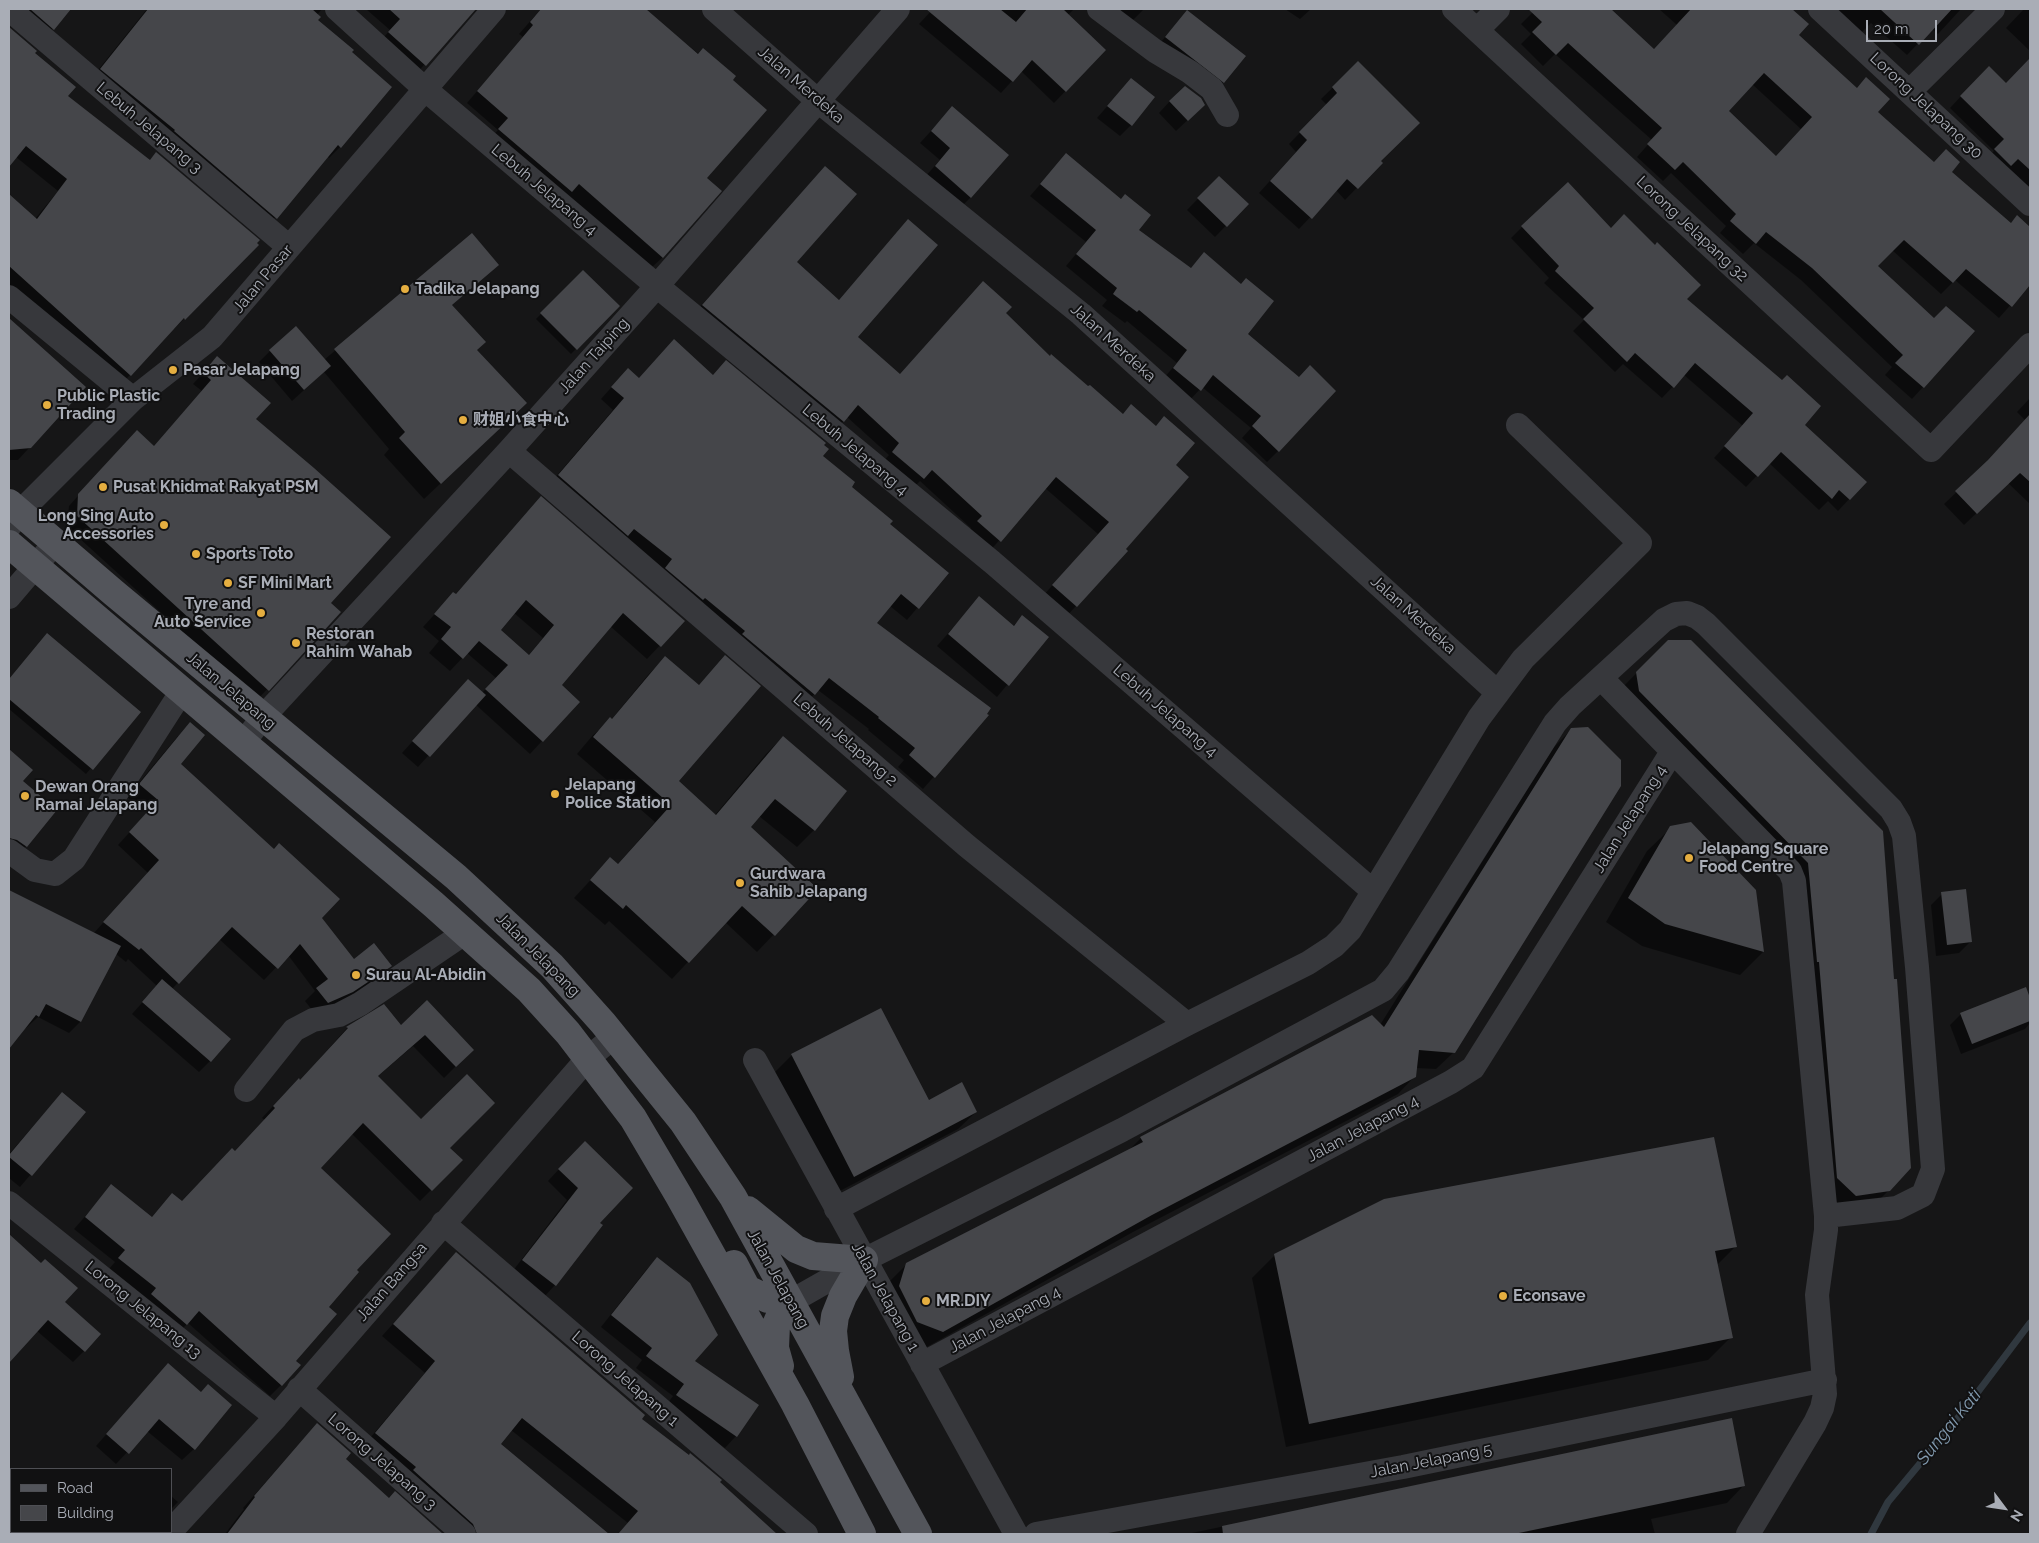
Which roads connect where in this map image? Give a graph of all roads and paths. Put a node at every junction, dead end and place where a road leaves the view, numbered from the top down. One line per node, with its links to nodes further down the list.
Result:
1 (9, 9): 17 (street, Lebuh Jelapang 3)
2 (337, 9): 12 (street, Lebuh Jelapang 4)
3 (494, 9): 12 (street, Jalan Pasar)
4 (714, 9): 14 (street, Jalan Merdeka)
5 (898, 9): 14 (street, Jalan Taiping)
6 (1099, 9): 15 (street)
7 (1454, 9): 11 (street, Lorong Jelapang 32)
8 (1498, 9): 11 (street)
9 (1820, 9): 13 (street, Lorong Jelapang 30)
10 (1993, 9): 13 (street)
11 (1477, 30): 20 (street, Lorong Jelapang 32)
12 (426, 90): 17 (street, Jalan Pasar); 18 (street, Lebuh Jelapang 4)
13 (1910, 91): 16 (street, Lorong Jelapang 30)
14 (818, 101): 18 (street, Jalan Taiping); 31 (street, Jalan Merdeka)
15 (1227, 115)
16 (2030, 204)
17 (289, 247): 21 (street, Jalan Pasar)
18 (657, 286): 23 (street, Jalan Taiping); 36 (street, Lebuh Jelapang 4)
19 (9, 297): 21 (street)
20 (2030, 345)
21 (133, 399): 24 (street, Jalan Pasar)
22 (1518, 425): 31 (street)
23 (509, 450): 32 (street, Jalan Taiping); 38 (street, Lebuh Jelapang 2)
24 (13, 514): 25 (main road, Jalan Jelapang)
25 (56, 543): 27 (street); 32 (main road, Jalan Jelapang)
26 (9, 544): 27 (main road, Jalan Jelapang)
27 (34, 566): 28 (street); 30 (main road, Jalan Jelapang)
28 (9, 597)
29 (1601, 678): 34 (street); 46 (street); 48 (street)
30 (182, 691): 33 (main road, Jalan Jelapang); 35 (street)
31 (1498, 693): 36 (street)
32 (263, 717): 33 (street, Jalan Taiping); 39 (main road, Jalan Jelapang)
33 (243, 743): 37 (main road, Jalan Jelapang)
34 (1672, 752): 46 (street); 50 (street, Jalan Jelapang 4)
35 (9, 851)
36 (1373, 891): 38 (street)
37 (466, 932): 40 (main road, Jalan Jelapang); 42 (street)
38 (1187, 1024): 45 (street)
39 (614, 1036): 40 (street, Jalan Bangsa); 43 (main road, Jalan Jelapang)
40 (588, 1058): 47 (street, Jalan Bangsa); 49 (main road); 54 (main road, Jalan Jelapang)
41 (755, 1060): 45 (street, Jalan Jelapang 1)
42 (246, 1090)
43 (733, 1197): 48 (main road); 49 (main road, Jalan Jelapang)
44 (9, 1203): 55 (street, Lorong Jelapang 13)
45 (836, 1209): 48 (street, Jalan Jelapang 1)
46 (1826, 1216): 51 (street)
47 (443, 1223): 52 (street, Jalan Bangsa); 58 (street, Lorong Jelapang 1)
48 (864, 1260): 49 (street); 50 (street, Jalan Jelapang 1); 53 (main road)
49 (790, 1302): 53 (main road, Jalan Jelapang); 54 (main road)
50 (922, 1364): 61 (street, Jalan Jelapang 1)
51 (1825, 1380): 62 (street, Jalan Jelapang 5); 63 (street)
52 (299, 1389): 55 (street, Jalan Bangsa); 57 (street, Lorong Jelapang 3)
53 (846, 1403): 60 (main road, Jalan Jelapang)
54 (795, 1404): 59 (main road, Jalan Jelapang)
55 (276, 1416): 56 (street, Jalan Bangsa)
56 (172, 1530)
57 (464, 1534)
58 (806, 1534)
59 (862, 1534)
60 (918, 1534)
61 (1016, 1534)
62 (1036, 1534)
63 (1748, 1534)

